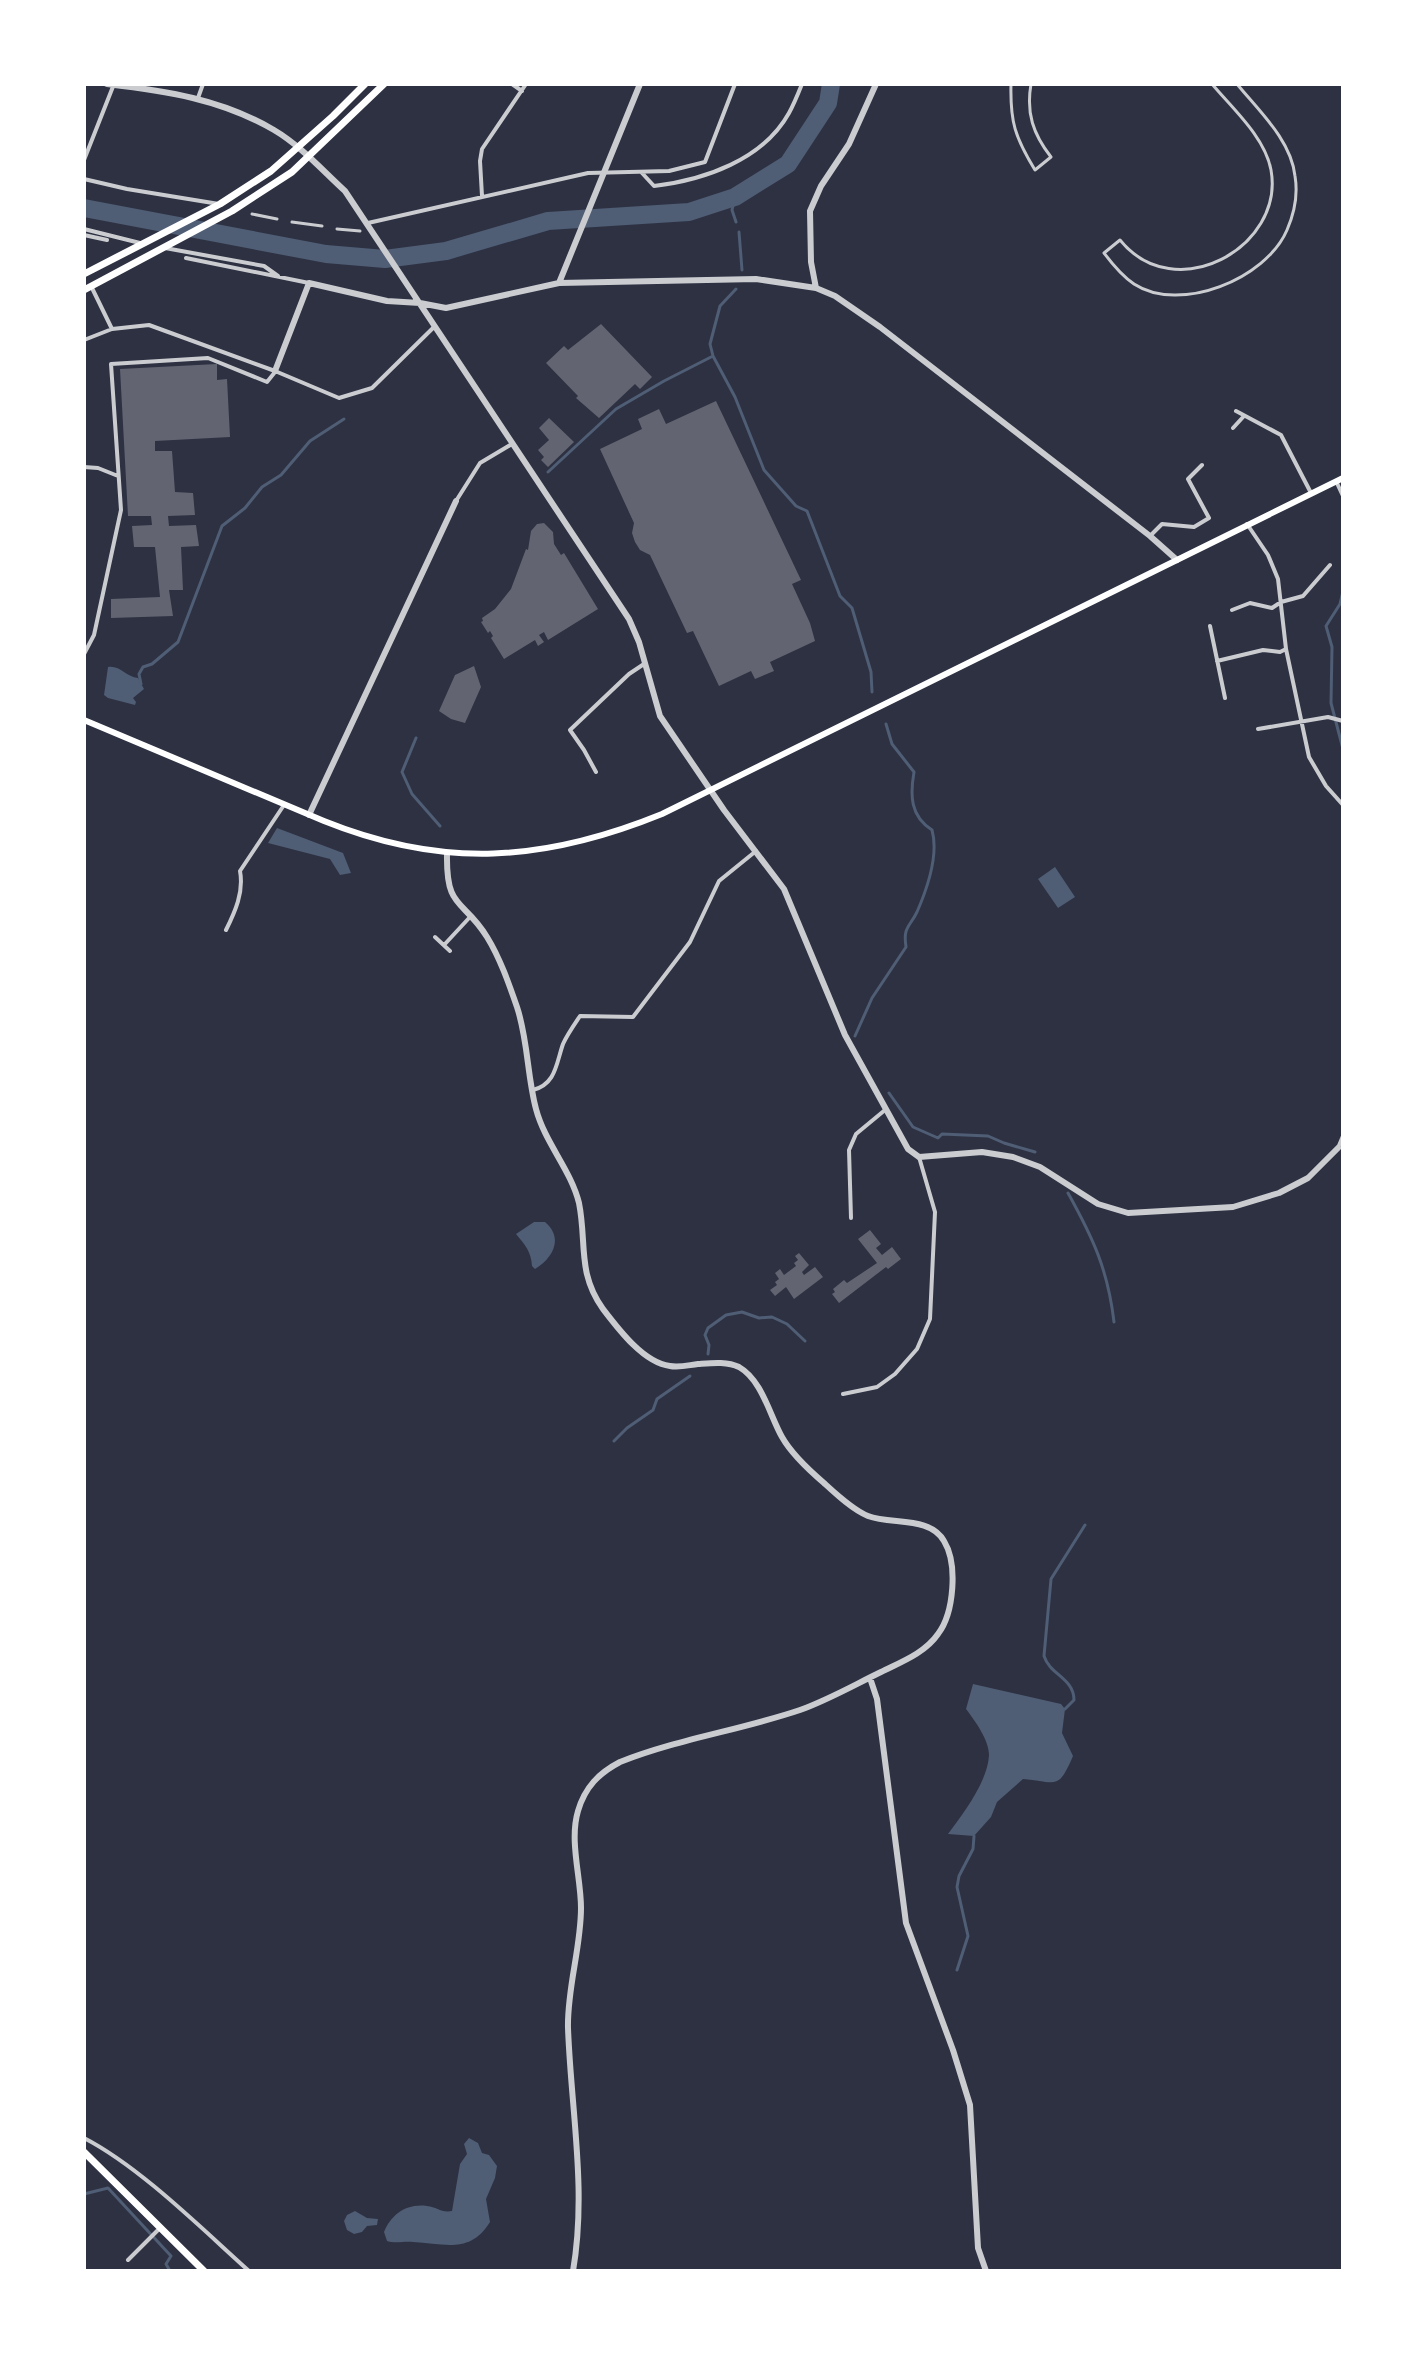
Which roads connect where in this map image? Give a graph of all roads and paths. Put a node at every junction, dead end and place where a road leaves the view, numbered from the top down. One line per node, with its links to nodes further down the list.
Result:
1 (107, 84): 2 (street)
2 (113, 84): 17 (street); 20 (street)
3 (203, 84): 17 (street)
4 (365, 84): 18 (highway)
5 (384, 84): 19 (highway)
6 (512, 84): 16 (street)
7 (526, 84): 16 (street)
8 (640, 84): 21 (street)
9 (735, 84): 22 (street)
10 (802, 84): 22 (street)
11 (876, 84): 44 (street)
12 (1011, 84): 13 (street)
13 (1031, 84)
14 (1212, 84): 15 (street)
15 (1237, 84)
16 (522, 91): 24 (street)
17 (198, 98): 18 (street)
18 (299, 148): 19 (street); 25 (highway)
19 (309, 157): 30 (street); 37 (highway)
20 (84, 160)
21 (605, 173): 22 (street); 24 (street); 42 (street)
22 (642, 173)
23 (84, 179): 25 (street)
24 (482, 196): 30 (street)
25 (216, 205): 36 (highway)
26 (252, 214): 27 (street)
27 (277, 219)
28 (292, 222): 29 (street)
29 (322, 226)
30 (370, 226): 45 (street)
31 (84, 229): 36 (street)
32 (337, 229): 33 (street)
33 (360, 231)
34 (84, 235): 35 (street)
35 (107, 240)
36 (146, 241): 39 (highway)
37 (168, 246): 40 (street); 43 (highway)
38 (186, 258): 40 (street)
39 (84, 274)
40 (280, 278): 41 (street)
41 (309, 283): 45 (street); 49 (street)
42 (559, 283): 44 (street); 45 (street)
43 (88, 288): 47 (street)
44 (816, 288): 62 (street)
45 (420, 303): 46 (street)
46 (436, 326): 49 (street); 53 (street)
47 (112, 329): 48 (street); 49 (street)
48 (84, 340)
49 (275, 371): 56 (street)
50 (1236, 411): 51 (street)
51 (1244, 416): 52 (street); 58 (street)
52 (1233, 428)
53 (514, 443): 60 (street); 71 (street)
54 (1202, 465): 62 (street)
55 (84, 467): 56 (street)
56 (118, 476): 69 (street)
57 (1340, 480): 58 (main road); 59 (street)
58 (1311, 493): 61 (main road)
59 (1343, 496)
60 (456, 501): 81 (street)
61 (1247, 524): 63 (main road); 65 (street)
62 (1150, 536): 63 (street)
63 (1177, 560): 78 (main road)
64 (1330, 565): 65 (street)
65 (1281, 602): 66 (street); 68 (street)
66 (1232, 610)
67 (1210, 626): 70 (street)
68 (1286, 649): 70 (street); 75 (street)
69 (84, 654)
70 (1217, 661): 72 (street)
71 (644, 664): 77 (street); 78 (street)
72 (1225, 698)
73 (84, 720): 79 (main road)
74 (1340, 720): 75 (street)
75 (1302, 723): 76 (street); 80 (street)
76 (1258, 729)
77 (596, 772)
78 (710, 790): 82 (street); 83 (main road)
79 (284, 805): 81 (main road); 85 (street)
80 (1343, 805)
81 (309, 815): 83 (main road)
82 (756, 851): 89 (street); 90 (street)
83 (447, 854): 84 (street)
84 (470, 917): 87 (street); 89 (street)
85 (226, 930)
86 (435, 937): 87 (street)
87 (444, 945): 88 (street)
88 (450, 951)
89 (533, 1090): 96 (street)
90 (885, 1110): 93 (street); 94 (street)
91 (1343, 1136): 92 (street)
92 (1338, 1148): 93 (street)
93 (919, 1157): 95 (street)
94 (851, 1218)
95 (843, 1394)
96 (870, 1678): 103 (street); 104 (street)
97 (84, 2138): 102 (street)
98 (84, 2152): 99 (highway)
99 (160, 2228): 100 (street); 101 (highway)
100 (128, 2260)
101 (204, 2271)
102 (249, 2271)
103 (573, 2271)
104 (986, 2271)

